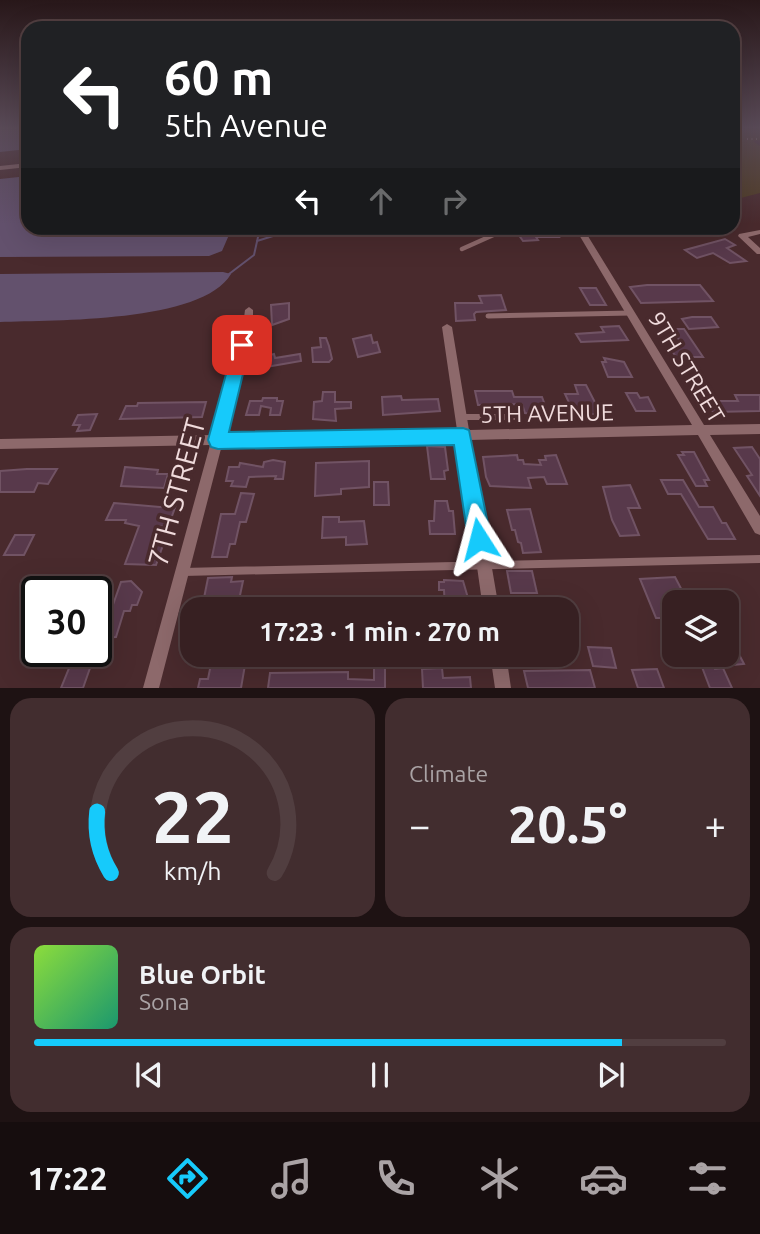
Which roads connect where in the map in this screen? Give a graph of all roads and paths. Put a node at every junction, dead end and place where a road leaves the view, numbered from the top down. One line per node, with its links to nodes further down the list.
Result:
1 (21, 166): 2 (street)
2 (0, 168)
3 (760, 232): 7 (street)
4 (493, 235): 6 (lane)
5 (583, 235): 9 (street, 9TH STREET)
6 (462, 248)
7 (760, 252)
8 (249, 310): 17 (street, 7TH STREET)
9 (631, 313): 10 (lane); 15 (street, 9TH STREET)
10 (488, 316)
11 (447, 327): 12 (street)
12 (460, 417): 13 (lane); 16 (street)
13 (514, 417)
14 (760, 429): 15 (street, 5TH AVENUE)
15 (700, 430): 16 (street, 5TH AVENUE); 19 (street, 9TH STREET)
16 (463, 436): 17 (street, 5TH AVENUE); 21 (street)
17 (218, 440): 18 (street, 5TH AVENUE); 22 (street, 7TH STREET)
18 (0, 444)
19 (760, 528)
20 (760, 559): 21 (lane)
21 (484, 564): 22 (lane); 23 (street)
22 (183, 572): 25 (street, 7TH STREET)
23 (489, 597)
24 (500, 667): 26 (street)
25 (151, 688)
26 (503, 688)

